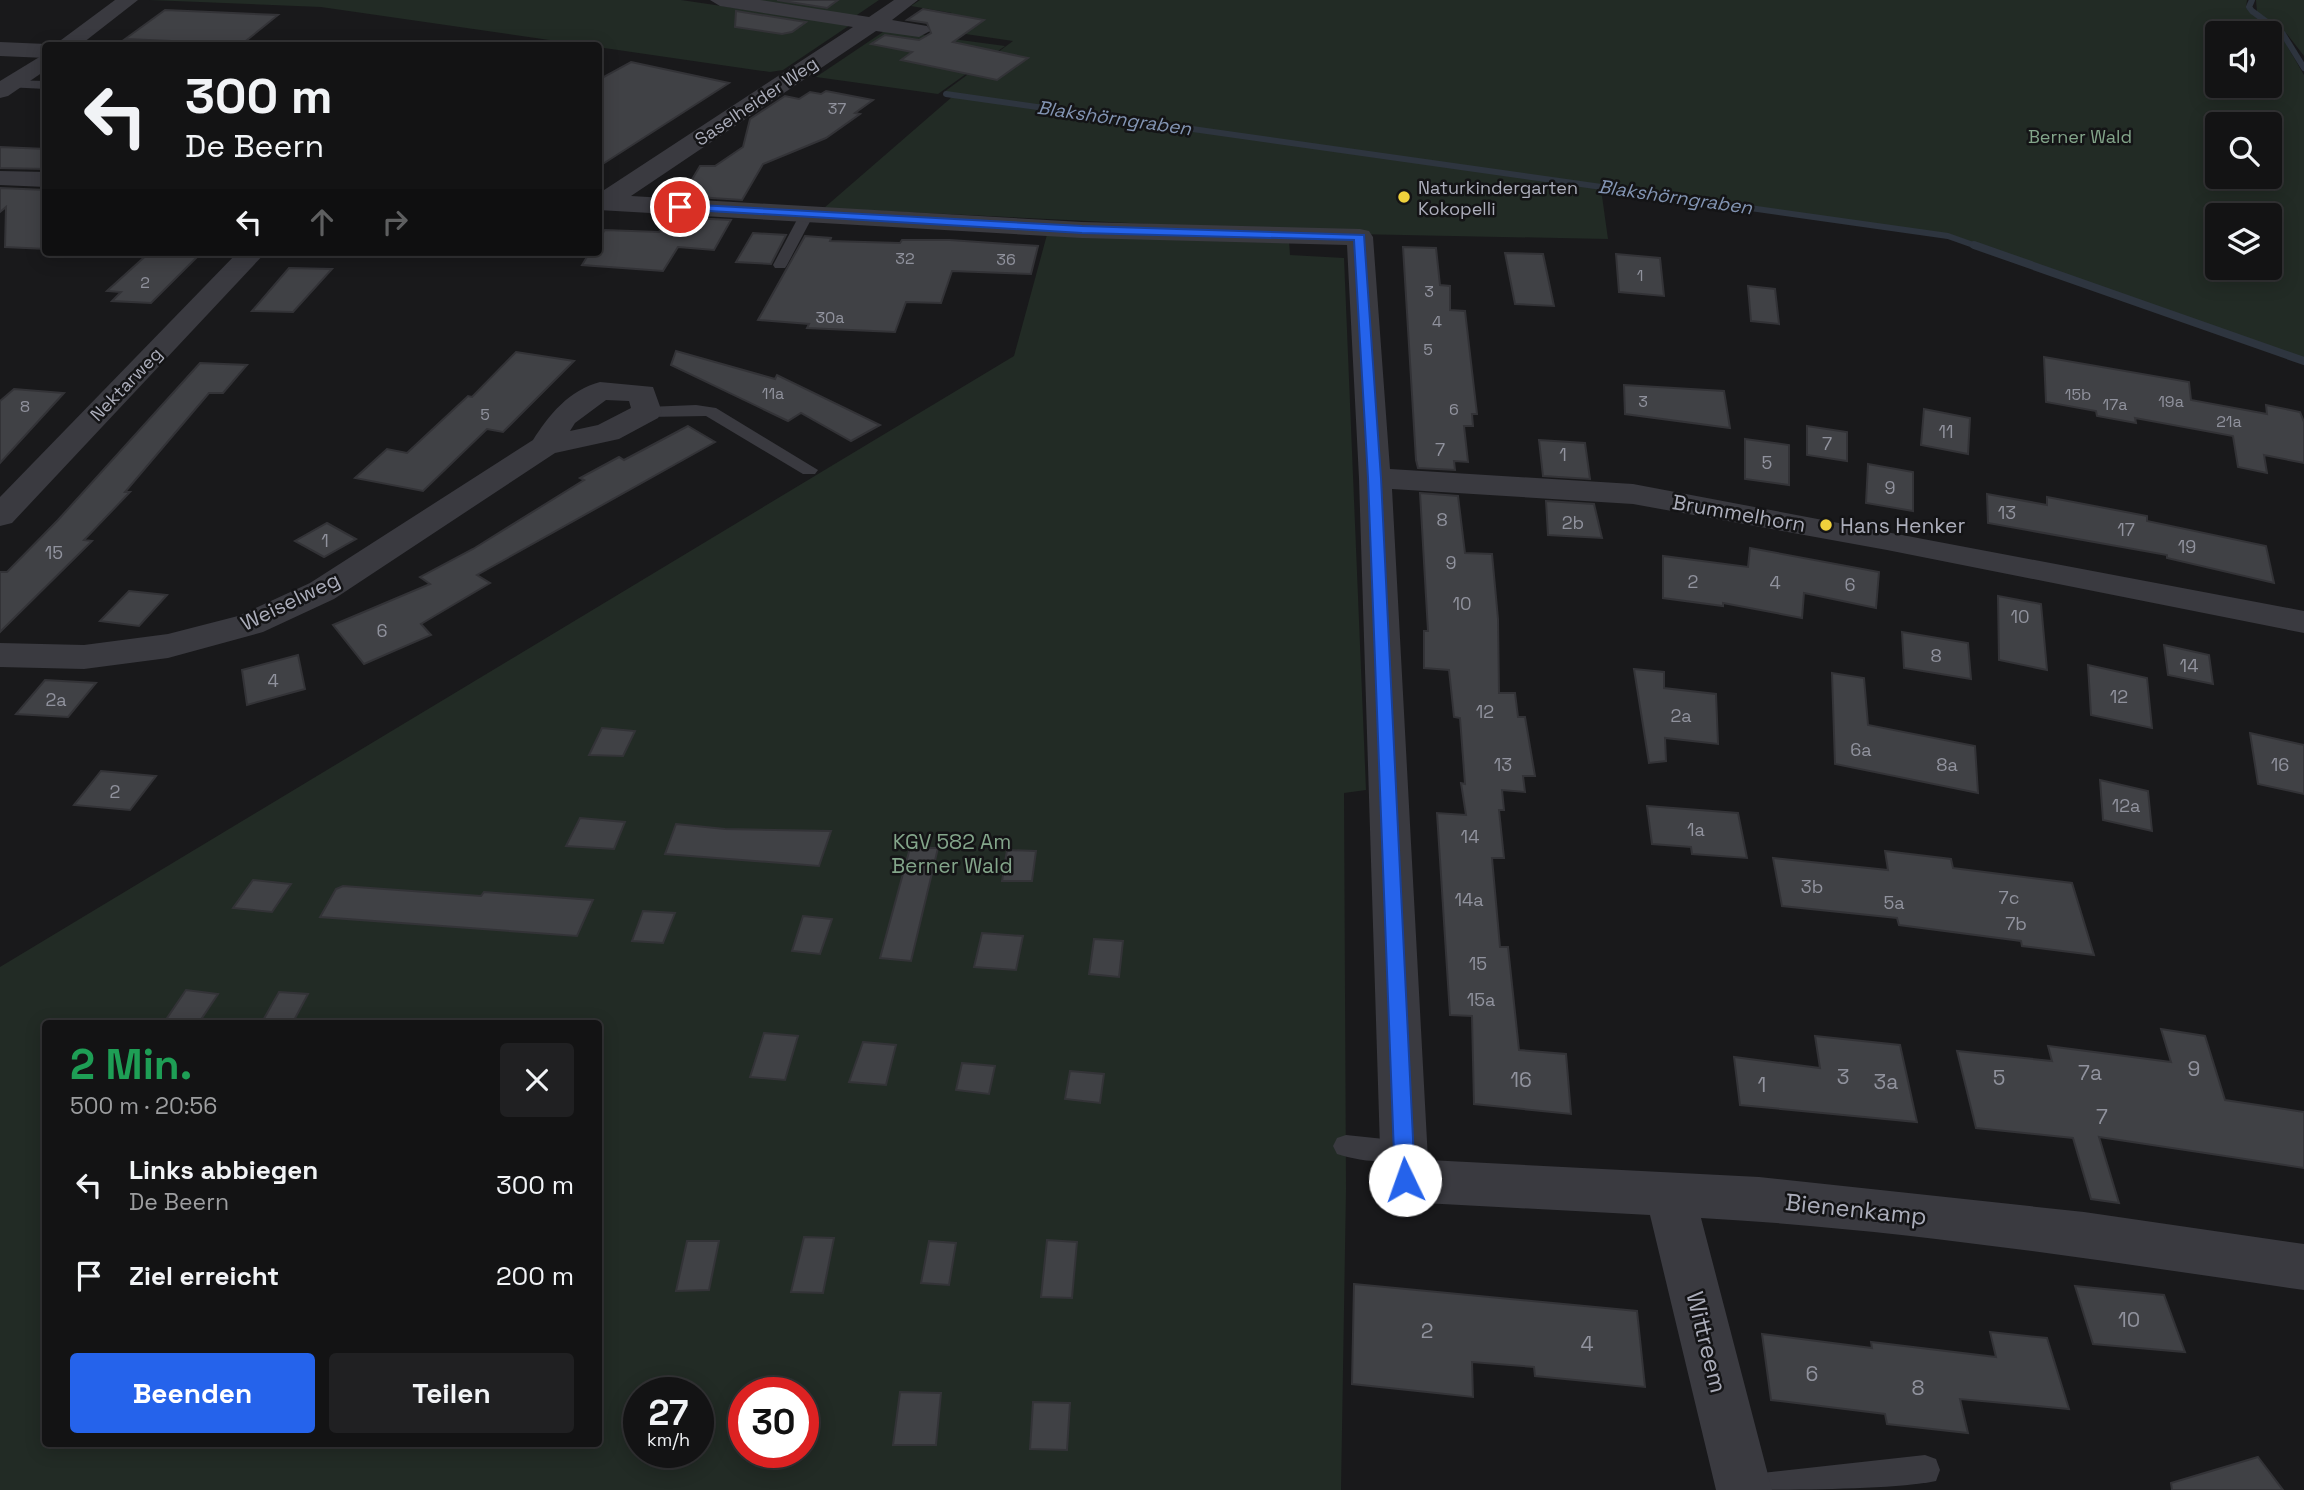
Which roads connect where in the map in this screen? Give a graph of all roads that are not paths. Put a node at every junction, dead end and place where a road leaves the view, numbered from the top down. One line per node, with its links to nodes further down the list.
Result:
1 (128, 0): 6 (street)
2 (720, 0): 4 (street)
3 (908, 0): 4 (street, Saselheider Weg)
4 (873, 23): 5 (street); 14 (street, Saselheider Weg)
5 (919, 31)
6 (70, 42)
7 (0, 49): 8 (street)
8 (42, 57)
9 (42, 60): 11 (street)
10 (42, 85): 11 (lane)
11 (5, 87)
12 (0, 178): 13 (street)
13 (42, 180)
14 (602, 202)
15 (602, 203): 16 (street)
16 (807, 214): 18 (lane); 22 (street)
17 (249, 256): 23 (street, Nektarweg)
18 (780, 265)
19 (647, 412): 20 (street, Weiselweg); 20 (street, Weiselweg); 21 (lane)
20 (545, 446): 25 (street, Weiselweg)
21 (809, 470)
22 (1375, 478): 24 (street, Brummelhorn); 27 (street)
23 (0, 516)
24 (2304, 622)
25 (0, 655)
26 (1346, 1146): 27 (lane)
27 (1405, 1165): 28 (street, Bienenkamp)
28 (1670, 1194): 29 (street, Bienenkamp); 31 (street, Wittreem)
29 (2304, 1267)
30 (1926, 1470): 31 (lane)
31 (1744, 1490)

